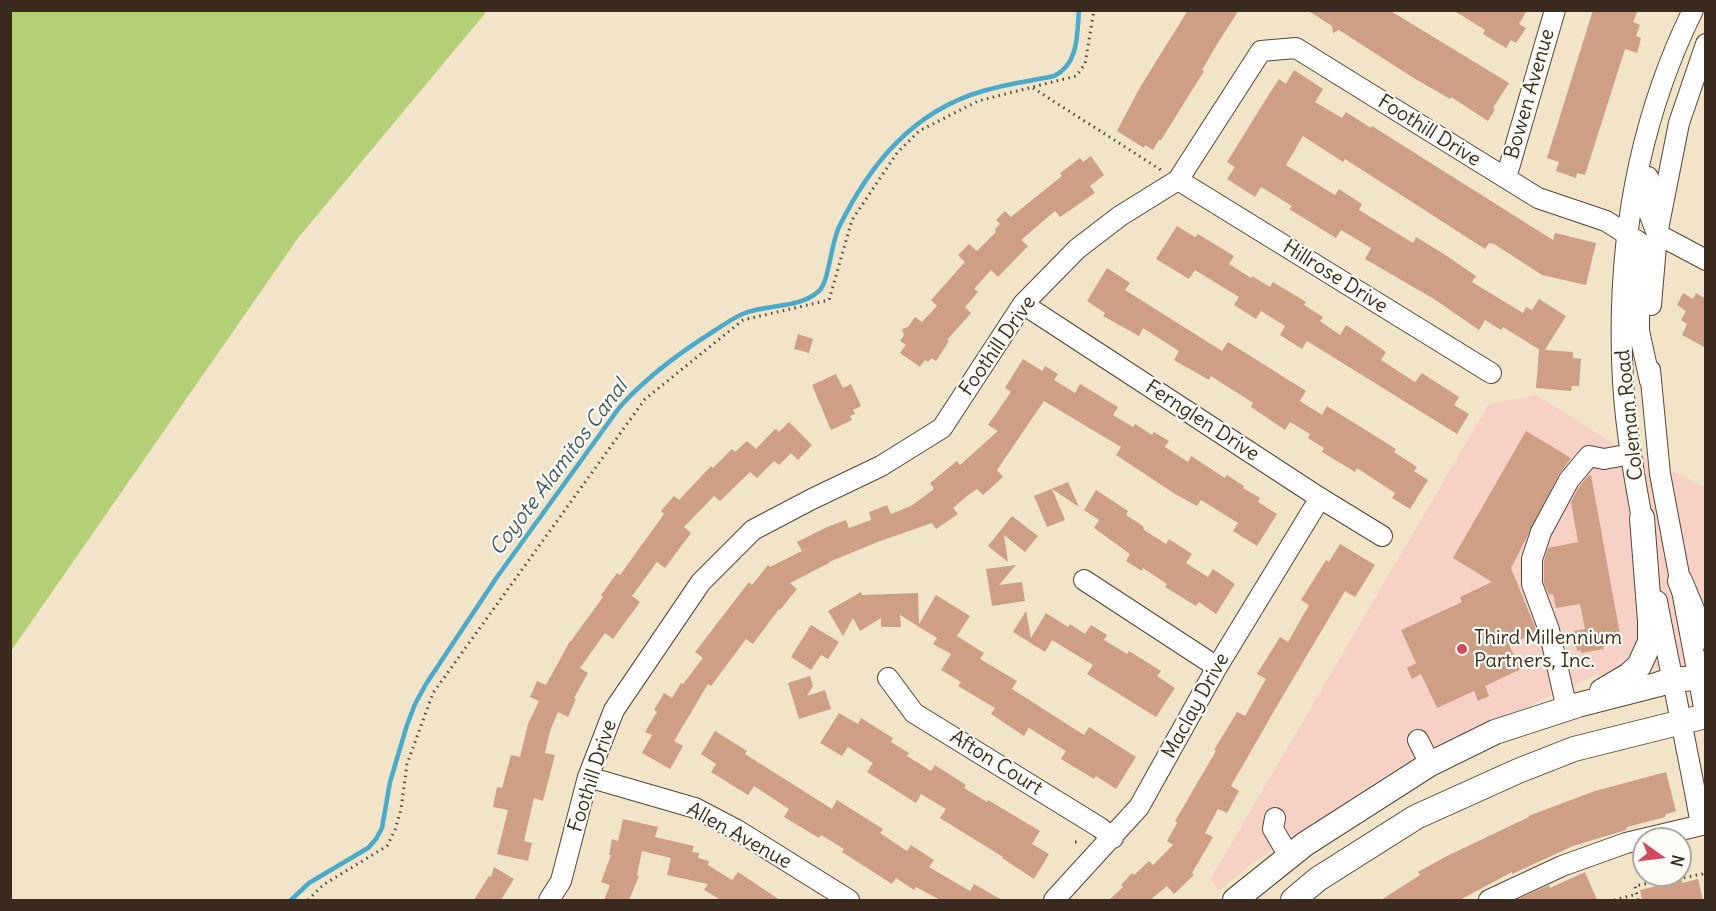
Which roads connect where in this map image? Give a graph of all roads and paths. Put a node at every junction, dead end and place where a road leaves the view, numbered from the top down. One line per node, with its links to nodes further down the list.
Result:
1 (1094, 10): 5 (path)
2 (1555, 10): 7 (street, Bowen Avenue)
3 (1693, 10): 6 (street, Coleman Road)
4 (1706, 44): 10 (street, Coleman Road)
5 (1032, 88): 8 (path); 42 (path)
6 (1641, 157): 9 (street, Coleman Road); 10 (street)
7 (1506, 178): 8 (street, Foothill Drive); 9 (street, Foothill Drive)
8 (1178, 180): 12 (street, Foothill Drive); 13 (street, Hillrose Drive)
9 (1627, 232): 14 (street); 15 (street, Coleman Road)
10 (1657, 234): 11 (street); 14 (street, Coleman Road)
11 (1706, 260)
12 (1023, 304): 16 (street, Fernglen Drive); 31 (street, Foothill Drive)
13 (1491, 373)
14 (1650, 381): 20 (street, Coleman Road)
15 (1631, 454): 17 (street, Coleman Road); 26 (street)
16 (1320, 498): 18 (street, Fernglen Drive); 22 (street, Maclay Drive)
17 (1642, 518): 25 (street, Coleman Road); 26 (main road)
18 (1382, 536)
19 (1084, 580): 22 (street)
20 (1680, 581): 21 (main road); 23 (street, Coleman Road)
21 (1706, 637)
22 (1217, 667): 34 (street, Maclay Drive)
23 (1702, 677): 25 (main road); 27 (street, Coleman Road)
24 (888, 678): 34 (street, Afton Court)
25 (1672, 680): 26 (main road); 28 (street, Coleman Road)
26 (1573, 707): 30 (main road)
27 (1705, 717): 28 (main road)
28 (1681, 721): 33 (street, Coleman Road); 47 (main road)
29 (1418, 740): 30 (street)
30 (1430, 764): 37 (main road)
31 (588, 777): 43 (street, Foothill Drive); 44 (street, Allen Avenue)
32 (1275, 818): 37 (street)
33 (1703, 824): 48 (street)
34 (1113, 838): 45 (street, Maclay Drive)
35 (1075, 842): 36 (path)
36 (1081, 842)
37 (1289, 856): 46 (main road)
38 (1706, 870): 39 (path)
39 (1692, 876)
40 (1635, 887): 41 (path)
41 (1637, 894): 49 (path); 50 (path)
42 (308, 900)
43 (549, 900)
44 (849, 900)
45 (1054, 900)
46 (1235, 900)
47 (1293, 900)
48 (1489, 900)
49 (1614, 900)
50 (1638, 900)

